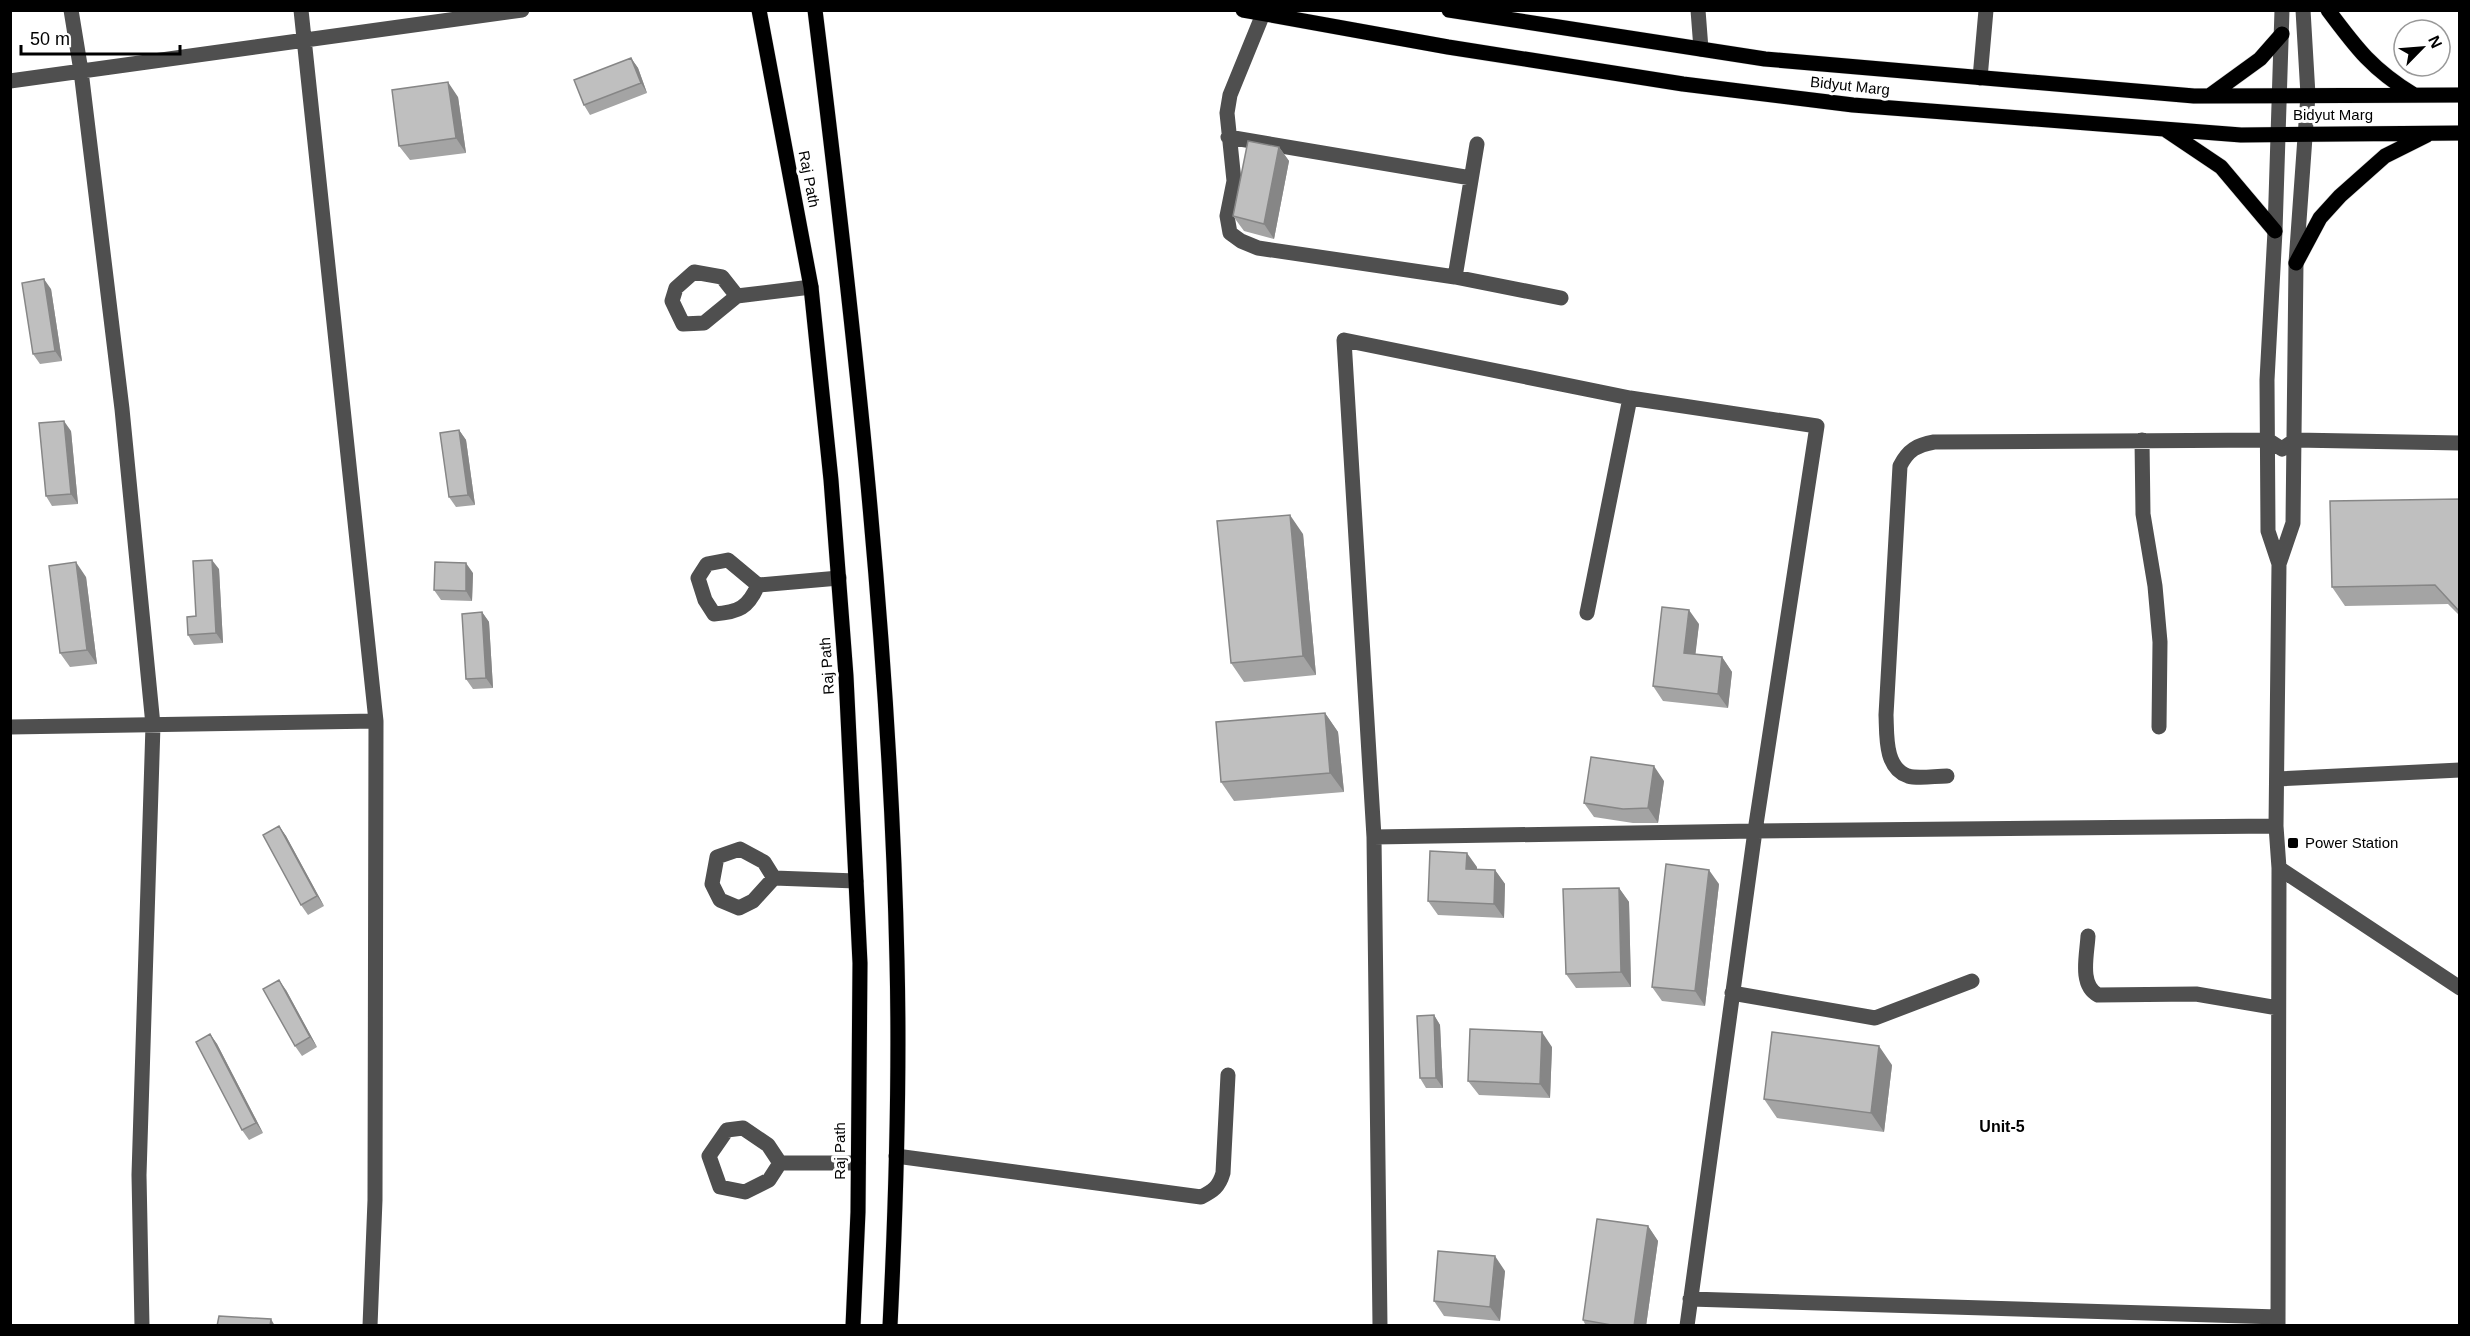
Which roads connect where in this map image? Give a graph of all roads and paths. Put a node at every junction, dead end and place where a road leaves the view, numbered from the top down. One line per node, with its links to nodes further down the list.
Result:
1 (71, 10): 17 (street)
2 (301, 10): 15 (street)
3 (522, 10): 15 (street)
4 (759, 10): 36 (main road, Raj Path)
5 (815, 10): 67 (main road, Raj Path)
6 (1243, 10): 13 (main road, Bidyut Marg)
7 (1449, 10): 16 (main road, Bidyut Marg)
8 (1698, 10): 16 (street)
9 (1986, 10): 18 (street)
10 (2282, 10): 14 (street)
11 (2302, 10): 21 (street)
12 (2328, 10): 22 (main road)
13 (1263, 14): 25 (main road, Bidyut Marg); 30 (street)
14 (2282, 34): 20 (street); 24 (main road)
15 (306, 39): 17 (street); 48 (street)
16 (1701, 49): 18 (main road, Bidyut Marg)
17 (81, 71): 19 (street); 49 (street)
18 (1980, 78): 24 (main road, Bidyut Marg)
19 (10, 81)
20 (2280, 95): 21 (main road, Bidyut Marg); 24 (main road, Bidyut Marg); 28 (street)
21 (2308, 95): 22 (main road, Bidyut Marg); 26 (street)
22 (2414, 95): 23 (main road, Bidyut Marg)
23 (2460, 95)
24 (2209, 96)
25 (2165, 129): 28 (main road, Bidyut Marg); 33 (main road)
26 (2306, 133): 28 (main road, Bidyut Marg); 29 (main road, Bidyut Marg); 34 (street)
27 (2460, 133): 29 (main road, Bidyut Marg)
28 (2278, 134): 33 (street)
29 (2430, 134): 34 (main road)
30 (1228, 137): 32 (street); 35 (street)
31 (1477, 144): 32 (street)
32 (1471, 178): 35 (street)
33 (2275, 231): 41 (street)
34 (2296, 262): 42 (street)
35 (1455, 277): 38 (street)
36 (812, 287): 37 (street); 45 (main road, Raj Path)
37 (737, 296)
38 (1561, 298)
39 (1630, 398): 47 (street); 56 (street); 57 (street)
40 (2142, 440): 41 (street); 51 (street); 53 (street)
41 (2268, 440): 42 (street); 44 (street)
42 (2295, 441): 43 (street); 44 (street)
43 (2460, 443)
44 (2278, 564): 54 (street)
45 (839, 578): 46 (street); 60 (main road, Raj Path)
46 (758, 585)
47 (1587, 613)
48 (376, 721): 49 (street); 73 (street)
49 (153, 725): 50 (street); 72 (street)
50 (10, 727)
51 (2159, 728)
52 (2460, 770): 54 (street)
53 (1947, 776)
54 (2277, 779): 55 (street)
55 (2276, 826): 56 (street); 58 (street)
56 (1755, 831): 57 (street); 64 (street)
57 (1374, 837): 76 (street)
58 (2278, 868): 63 (street); 65 (street)
59 (774, 878): 60 (street)
60 (856, 881): 69 (main road, Raj Path)
61 (2088, 936): 65 (street)
62 (1972, 981): 64 (street)
63 (2460, 988)
64 (1732, 993): 70 (street)
65 (2278, 1008): 71 (street)
66 (1228, 1075): 67 (street)
67 (896, 1156): 75 (main road, Raj Path)
68 (780, 1163): 68 (street); 69 (street)
69 (858, 1163): 74 (main road, Raj Path)
70 (1690, 1299): 71 (street); 77 (street)
71 (2278, 1321)
72 (142, 1326)
73 (369, 1326)
74 (853, 1326)
75 (890, 1326)
76 (1380, 1326)
77 (1687, 1326)

